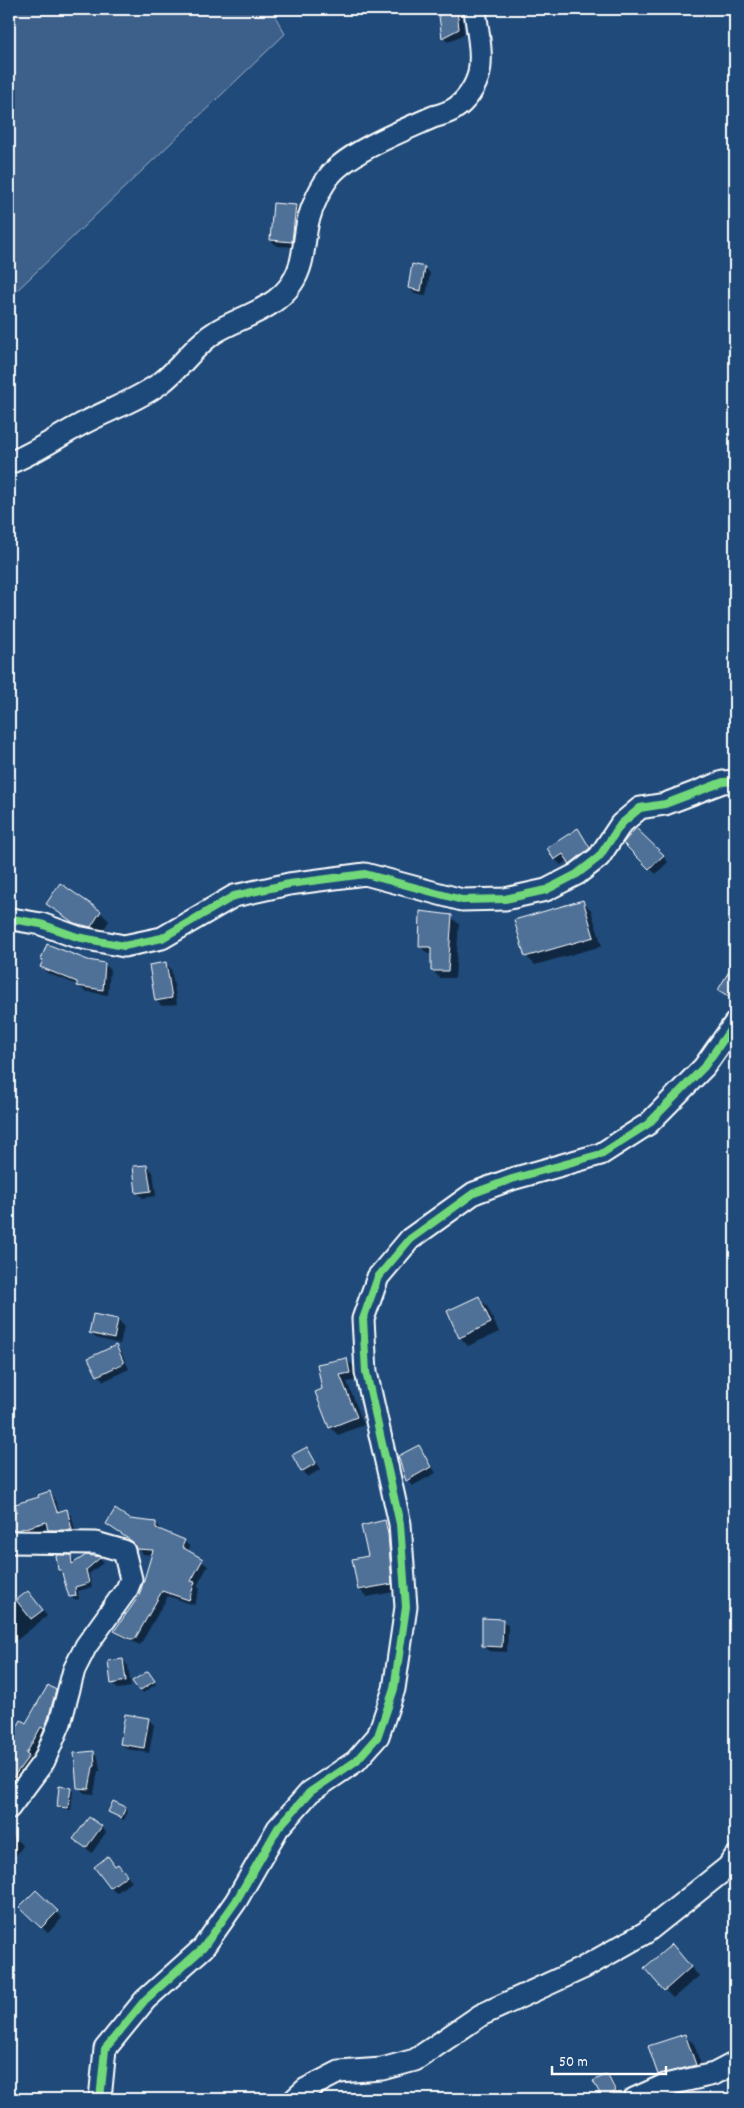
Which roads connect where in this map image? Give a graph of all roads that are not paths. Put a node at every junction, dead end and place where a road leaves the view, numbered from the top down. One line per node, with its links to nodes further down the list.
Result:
1 (475, 9): 2 (street)
2 (17, 460): 3 (street)
3 (9, 475)
4 (735, 781): 5 (street)
5 (9, 921)
6 (735, 1023): 11 (street)
7 (9, 1542): 8 (street)
8 (9, 1808)
9 (735, 1857): 12 (street)
10 (735, 2063): 13 (street)
11 (100, 2099)
12 (295, 2099)
13 (634, 2099)

